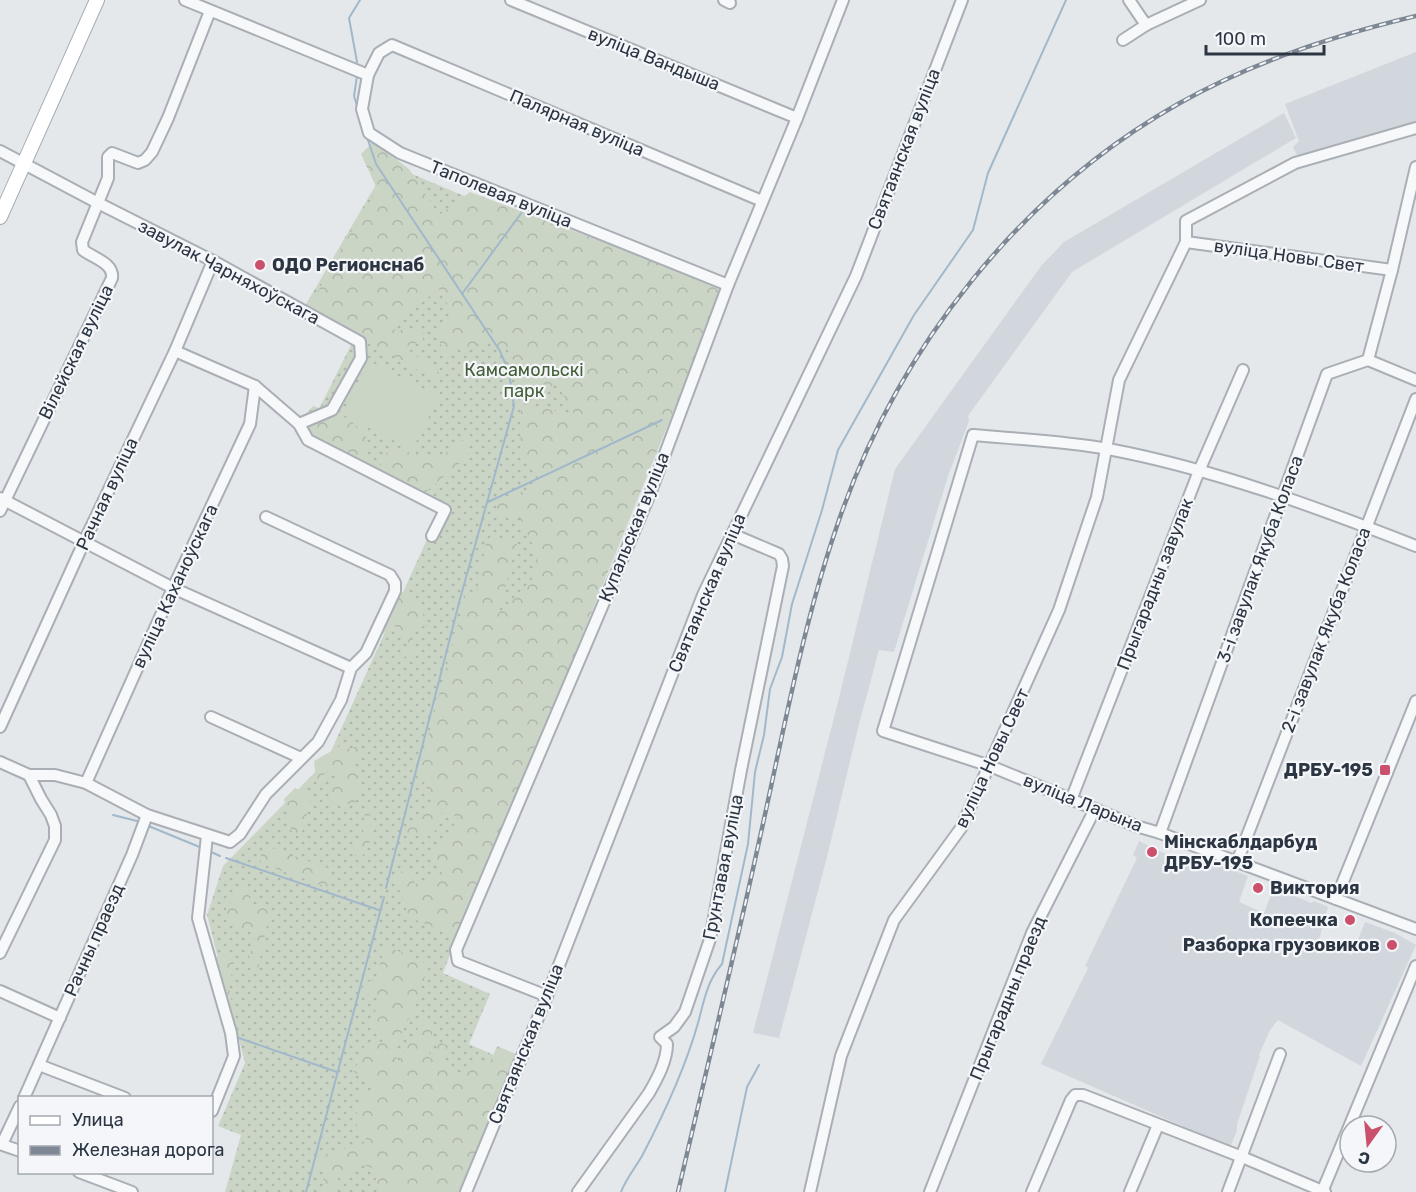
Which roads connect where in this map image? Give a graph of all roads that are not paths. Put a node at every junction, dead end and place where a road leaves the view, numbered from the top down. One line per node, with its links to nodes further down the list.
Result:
1 (97, 0): 16 (main road)
2 (185, 0): 8 (street)
3 (511, 0): 13 (street, вуліца Вандыша)
4 (843, 0): 13 (street, Купальская вуліца)
5 (962, 0): 38 (street, Святаянская вуліца)
6 (1129, 0): 9 (street)
7 (1200, 0): 9 (street)
8 (210, 11): 12 (street); 19 (street, Вілейская вуліца)
9 (1146, 25): 10 (street)
10 (1123, 40)
11 (392, 45): 12 (street, Таполевая вуліца); 18 (street, Палярная вуліца)
12 (368, 75): 24 (street, Таполевая вуліца)
13 (797, 118): 18 (street, Купальская вуліца)
14 (1416, 128): 21 (street, вуліца Новы Свет)
15 (0, 151): 16 (street, завулак Чарняхоўскага)
16 (24, 163): 19 (street, завулак Чарняхоўскага); 20 (main road)
17 (1416, 167): 23 (street, вуліца Новы Свет)
18 (762, 201): 24 (street, Купальская вуліца)
19 (98, 203): 22 (street, завулак Чарняхоўскага); 35 (street, Вілейская вуліца)
20 (0, 218)
21 (1185, 242): 23 (street, вуліца Новы Свет); 32 (street, вуліца Новы Свет)
22 (213, 261): 25 (street, Рачная вуліца); 31 (street, завулак Чарняхоўскага)
23 (1392, 270): 26 (street, вуліца Новы Свет)
24 (728, 285): 63 (street, Купальская вуліца)
25 (174, 351): 29 (street); 40 (street, Рачная вуліца)
26 (1368, 360): 28 (street); 34 (street, 3-і завулак Якуба Коласа)
27 (1243, 370): 33 (street, Прыгарадны завулак)
28 (1416, 381)
29 (255, 386): 31 (street); 42 (street, вуліца Каханоўскага)
30 (1416, 399): 37 (street, 2-і завулак Якуба Коласа)
31 (299, 424): 39 (street)
32 (1107, 449): 33 (street); 49 (street, вуліца Новы Свет); 49 (street, вуліца Ларына)
33 (1199, 471): 34 (street); 52 (street, Прыгарадны завулак)
34 (1283, 497): 37 (street); 55 (street, 3-і завулак Якуба Коласа)
35 (2, 503): 40 (street)
36 (266, 517): 43 (street)
37 (1366, 526): 41 (street); 57 (street, 2-і завулак Якуба Коласа)
38 (732, 534): 63 (street, Святаянская вуліца); 78 (street, Грунтавая вуліца)
39 (432, 536)
40 (84, 542): 42 (street); 46 (street, Рачная вуліца)
41 (1416, 546)
42 (173, 588): 43 (street); 51 (street, вуліца Каханоўскага)
43 (351, 668): 47 (street)
44 (1416, 701): 58 (street)
45 (211, 717): 47 (street)
46 (0, 727)
47 (301, 758): 56 (street)
48 (0, 762): 50 (street)
49 (990, 766): 52 (street, вуліца Ларына); 79 (street, вуліца Новы Свет)
50 (29, 775): 51 (street); 60 (street)
51 (86, 783): 54 (street)
52 (1071, 800): 53 (street, вуліца Ларына)
53 (1095, 808): 55 (street, вуліца Ларына); 80 (street, Прыгарадны праезд)
54 (147, 814): 56 (street); 64 (street, Рачны праезд)
55 (1160, 833): 57 (street, вуліца Ларына)
56 (207, 836): 69 (street)
57 (1237, 862): 58 (street, вуліца Ларына)
58 (1336, 899): 59 (street, вуліца Ларына)
59 (1416, 929)
60 (0, 953)
61 (1416, 966): 84 (street)
62 (0, 991): 64 (street)
63 (547, 996): 77 (street, Святаянская вуліца)
64 (60, 1018): 66 (street, Рачны праезд)
65 (1280, 1054): 74 (street)
66 (39, 1065): 67 (street, Рачны праезд); 68 (street)
67 (25, 1096)
68 (120, 1096)
69 (213, 1108)
70 (18, 1110): 72 (street)
71 (1158, 1125): 74 (street); 81 (street); 82 (street)
72 (1, 1144): 73 (street)
73 (18, 1150)
74 (1242, 1157): 83 (street); 84 (street)
75 (82, 1174): 76 (street)
76 (132, 1192)
77 (466, 1192)
78 (578, 1192)
79 (810, 1192)
80 (930, 1192)
81 (1032, 1192)
82 (1130, 1192)
83 (1228, 1192)
84 (1323, 1192)

